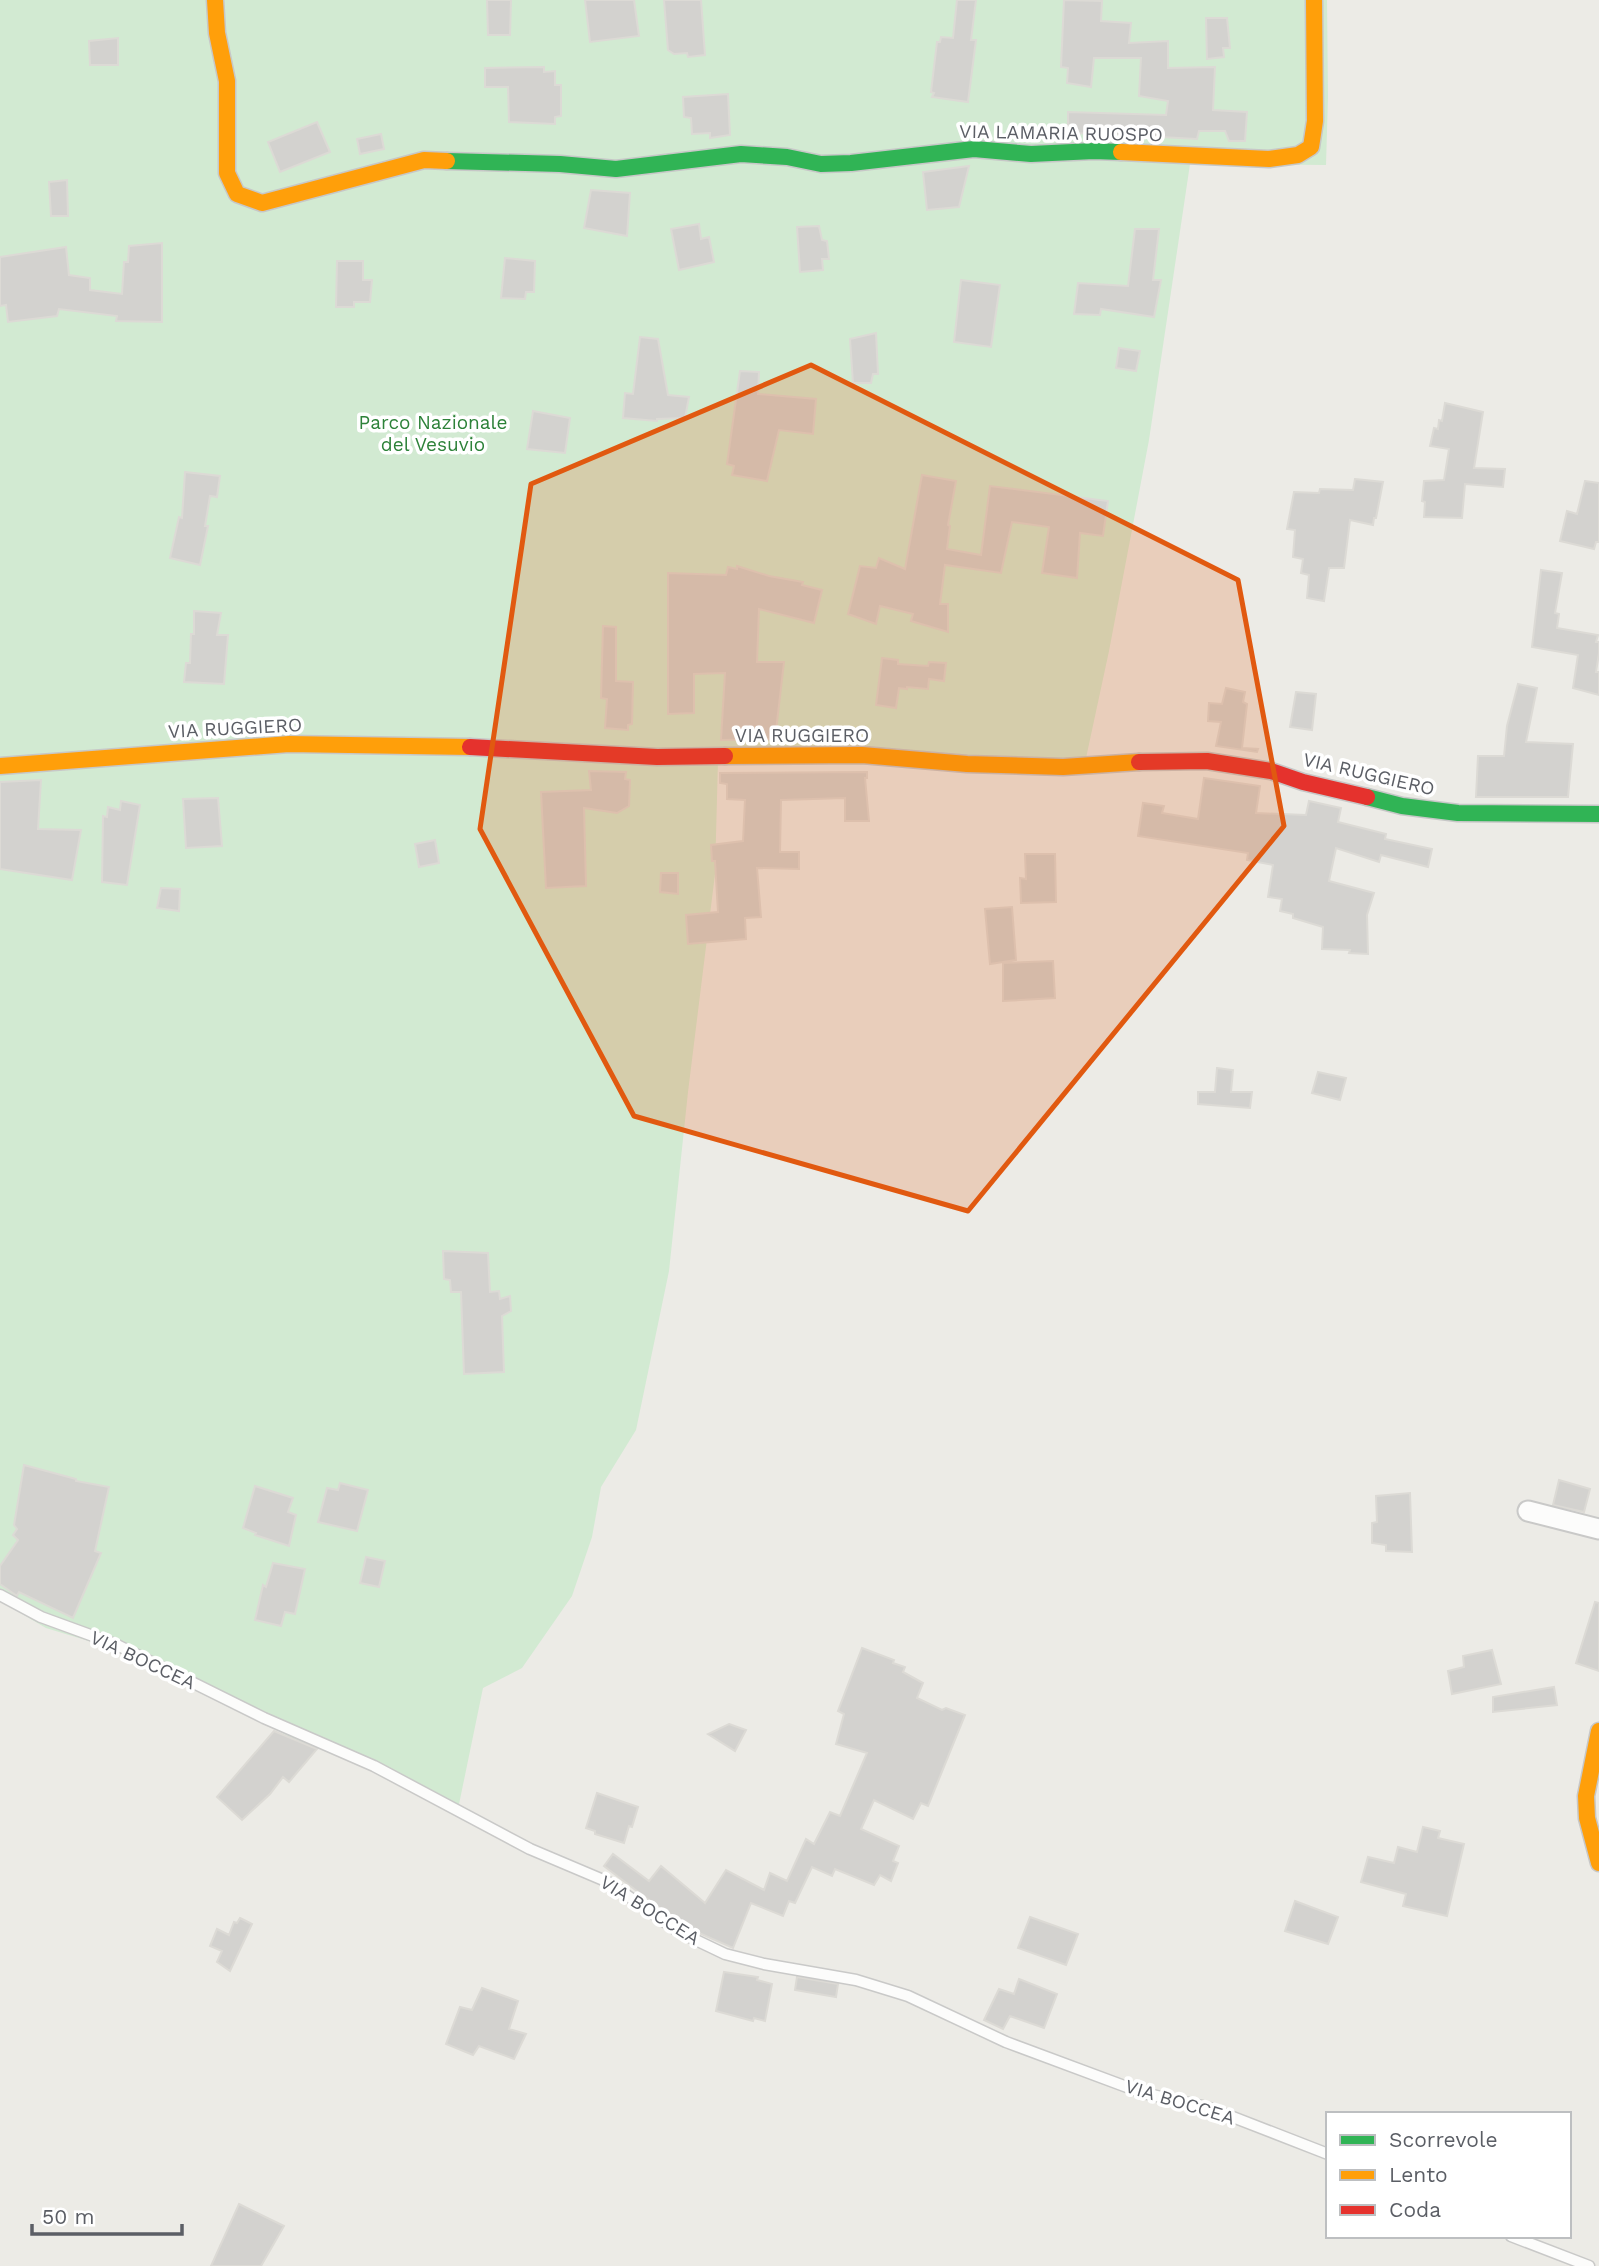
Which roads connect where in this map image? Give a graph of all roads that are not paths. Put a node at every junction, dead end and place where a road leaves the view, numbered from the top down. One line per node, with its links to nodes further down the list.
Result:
1 (215, 0): 2 (street, VIA LAMARIA RUOSPO)
2 (1314, 0)
3 (0, 766): 4 (street, VIA RUGGIERO)
4 (1599, 814)
5 (1528, 1511): 6 (street)
6 (1599, 1529)
7 (0, 1595): 10 (lane, VIA BOCCEA)
8 (1599, 1731): 9 (street)
9 (1599, 1863)
10 (1326, 2153)
11 (1516, 2238): 12 (lane)
12 (1589, 2266)

